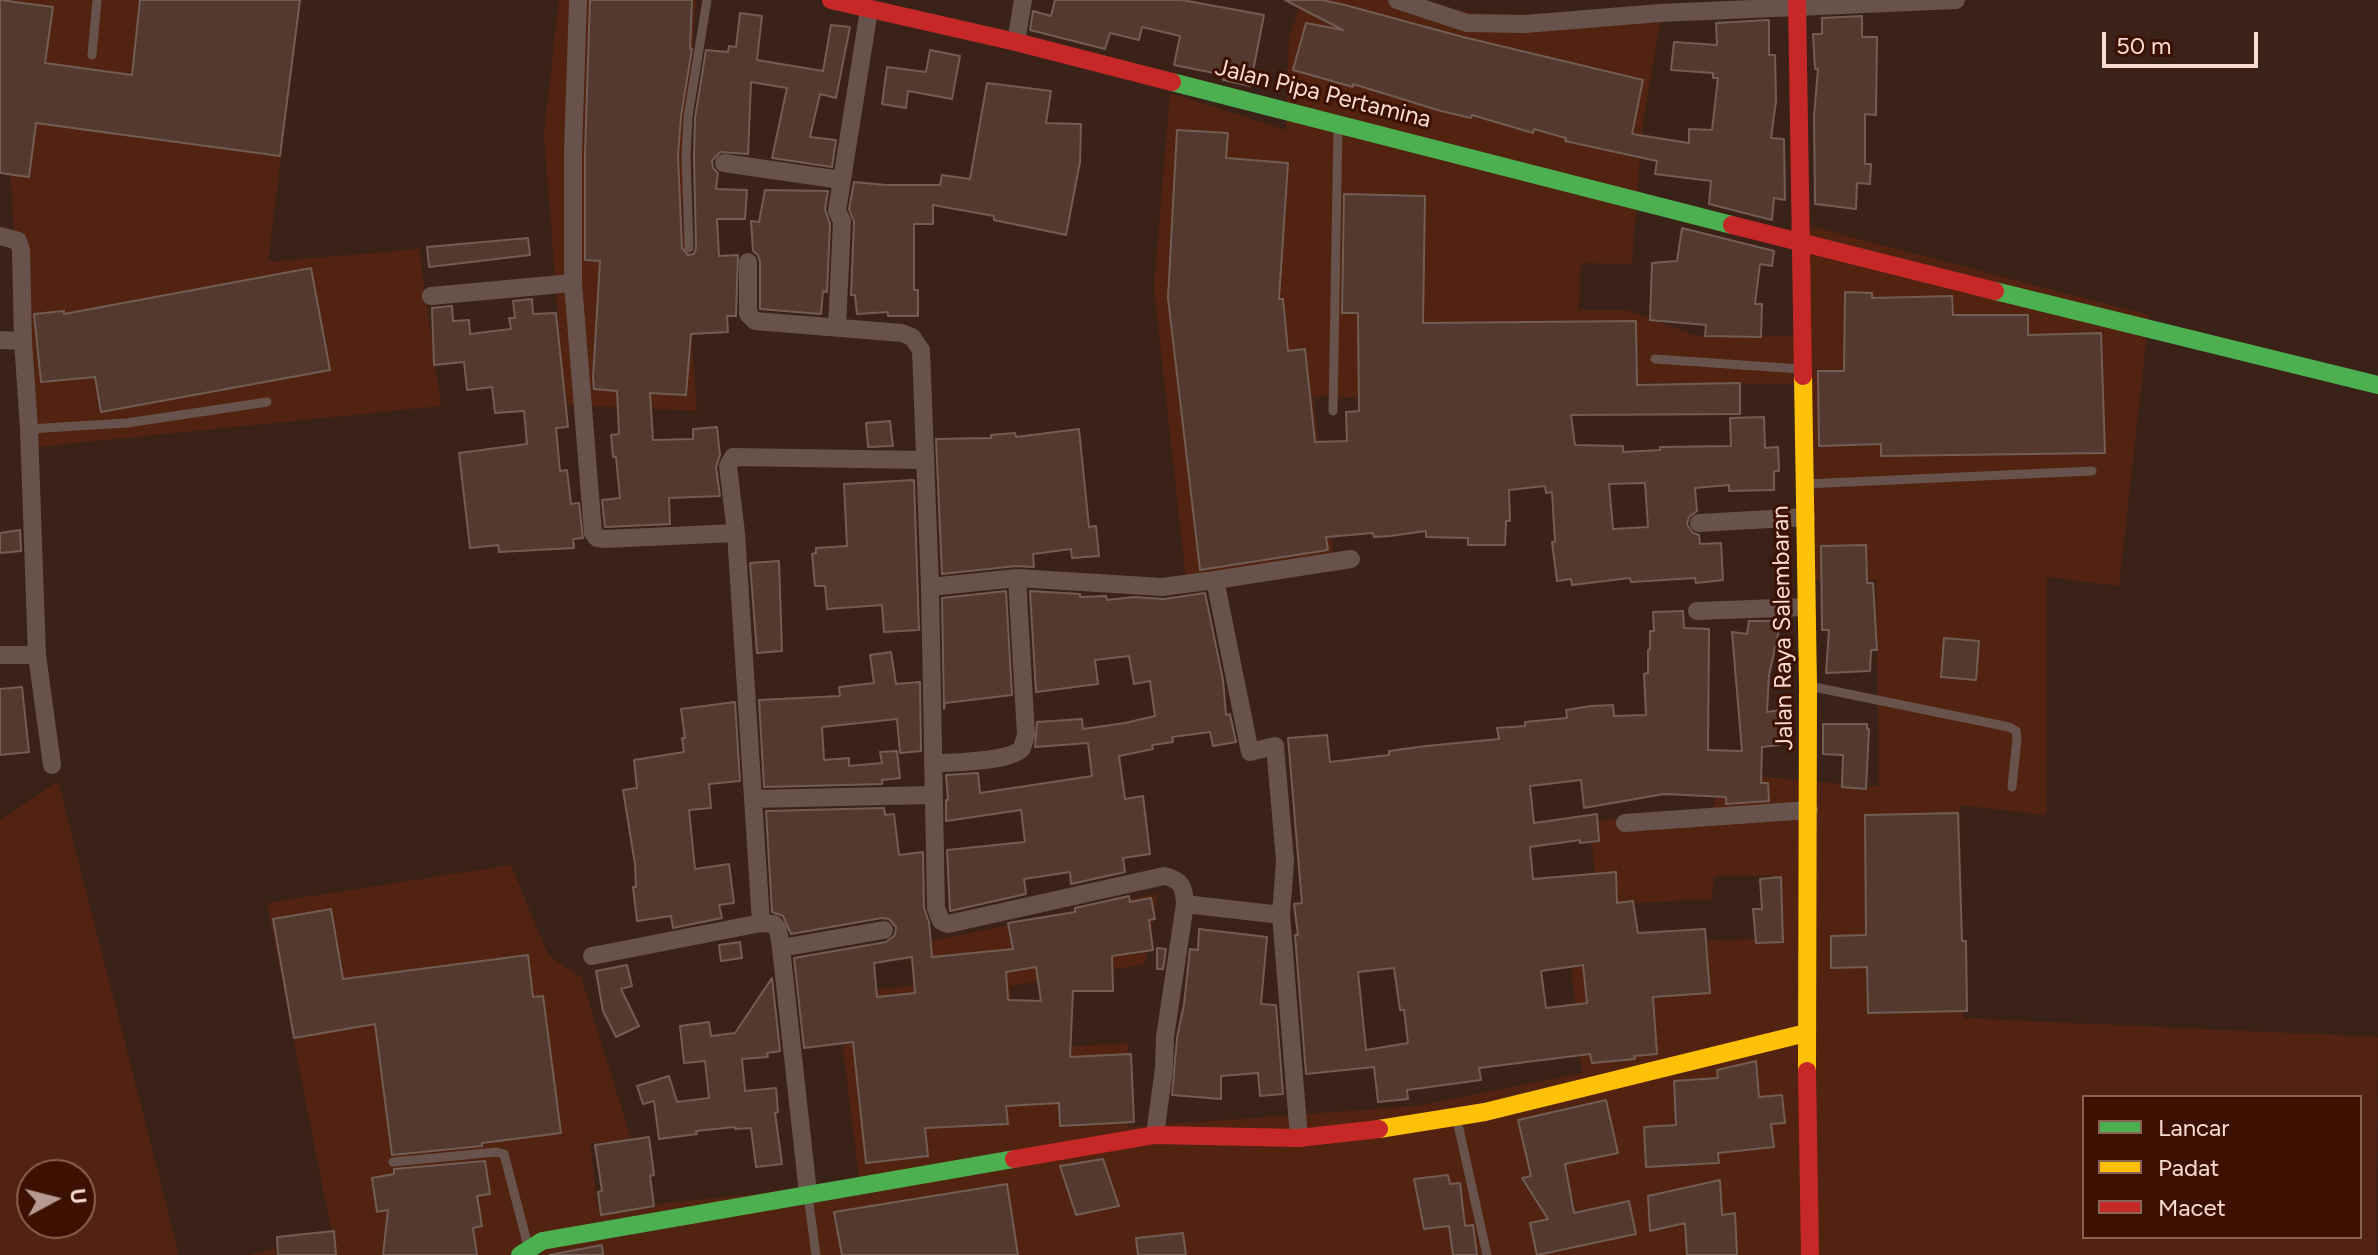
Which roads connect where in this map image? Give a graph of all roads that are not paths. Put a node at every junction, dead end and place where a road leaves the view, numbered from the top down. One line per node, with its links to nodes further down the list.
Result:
1 (97, 0): 11 (lane)
2 (578, 0): 19 (street)
3 (707, 0): 17 (lane)
4 (831, 0): 9 (street, Jalan Pipa Pertamina)
5 (1023, 0): 10 (street)
6 (1397, 0): 8 (street)
7 (1956, 0): 8 (street)
8 (1797, 4): 16 (street, Jalan Raya Salembaran)
9 (869, 10): 10 (street, Jalan Pipa Pertamina); 14 (street)
10 (1016, 42): 12 (street, Jalan Pipa Pertamina)
11 (92, 55)
12 (1338, 122): 16 (street, Jalan Pipa Pertamina); 28 (lane)
13 (724, 163): 14 (street)
14 (841, 180): 21 (street)
15 (0, 236): 23 (street)
16 (1801, 243): 25 (street, Jalan Raya Salembaran); 26 (street, Jalan Pipa Pertamina)
17 (689, 248)
18 (748, 262): 21 (street)
19 (573, 283): 20 (street); 35 (street)
20 (431, 296)
21 (837, 327): 30 (street)
22 (0, 340): 23 (street)
23 (23, 341): 29 (street)
24 (1655, 359): 25 (lane)
25 (1803, 369): 32 (street, Jalan Raya Salembaran)
26 (2378, 385)
27 (267, 402): 29 (lane)
28 (1333, 411)
29 (29, 429): 43 (street)
30 (923, 460): 35 (street); 39 (street)
31 (2092, 471): 32 (lane)
32 (1805, 484): 33 (street, Jalan Raya Salembaran)
33 (1806, 517): 34 (street); 40 (street, Jalan Raya Salembaran)
34 (1699, 523)
35 (736, 533): 49 (street)
36 (1351, 559): 38 (street)
37 (1017, 578): 38 (street); 39 (street); 45 (street)
38 (1215, 580): 53 (street)
39 (930, 587): 45 (street)
40 (1806, 607): 41 (street); 44 (street, Jalan Raya Salembaran)
41 (1697, 611)
42 (0, 655): 43 (street)
43 (37, 655): 46 (street)
44 (1808, 686): 47 (lane); 50 (street, Jalan Raya Salembaran)
45 (933, 764): 48 (street)
46 (52, 765)
47 (2012, 787)
48 (933, 795): 49 (street); 52 (street)
49 (753, 799): 54 (street)
50 (1809, 810): 51 (street); 58 (street, Jalan Raya Salembaran)
51 (1625, 823)
52 (1185, 904): 53 (street); 60 (street)
53 (1281, 915): 61 (street)
54 (761, 923): 56 (street); 57 (street)
55 (884, 930): 56 (street)
56 (781, 948): 63 (street)
57 (592, 956)
58 (1806, 1033): 59 (street); 67 (street, Jalan Raya Salembaran)
59 (1457, 1117): 61 (street); 66 (lane)
60 (1155, 1135): 61 (street); 63 (street)
61 (1299, 1138)
62 (393, 1162): 64 (lane)
63 (808, 1193): 64 (street); 65 (lane)
64 (524, 1252)
65 (816, 1255)
66 (1487, 1255)
67 (1810, 1255)

